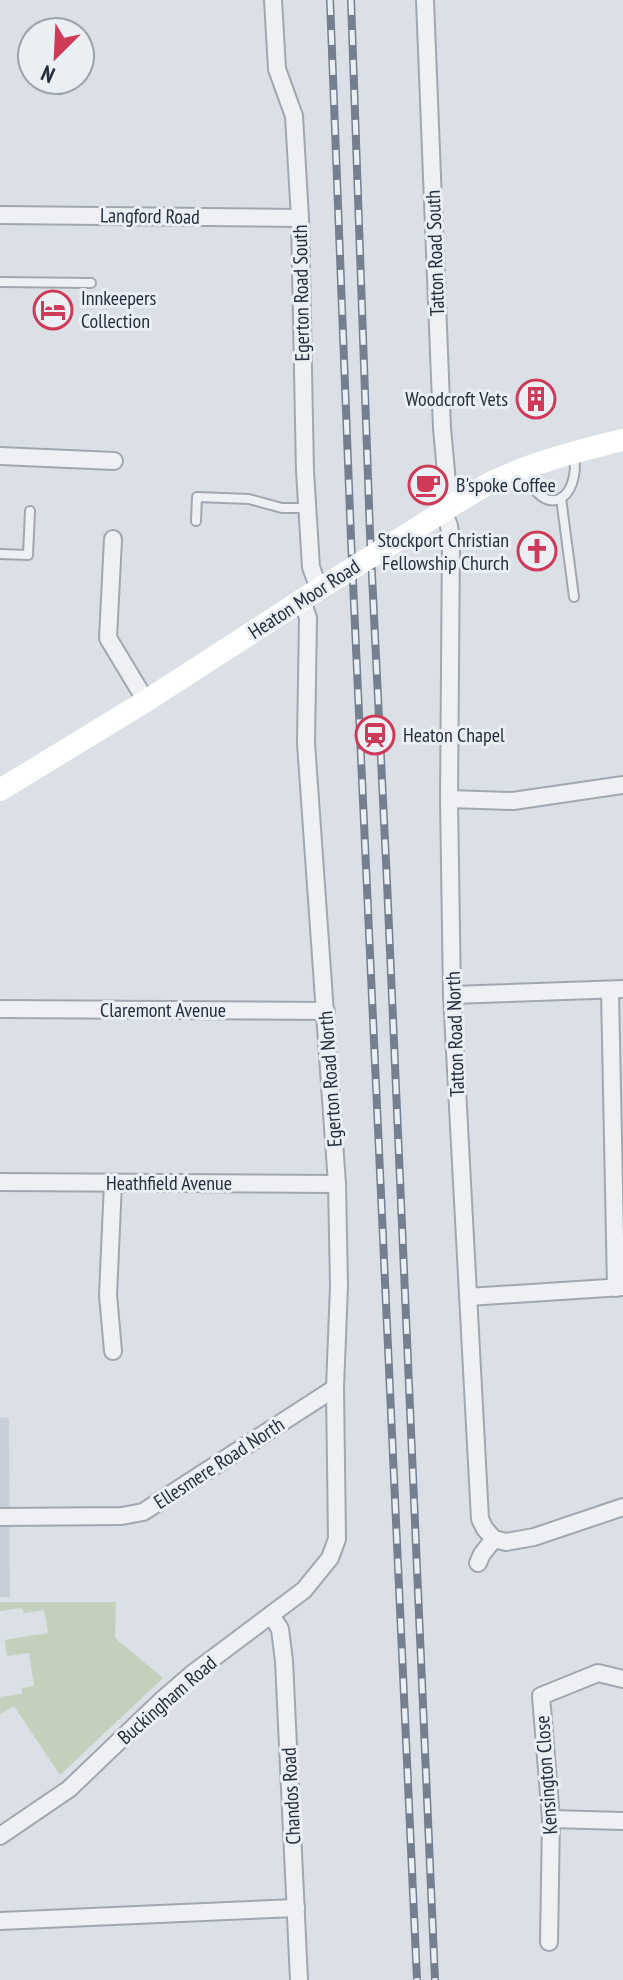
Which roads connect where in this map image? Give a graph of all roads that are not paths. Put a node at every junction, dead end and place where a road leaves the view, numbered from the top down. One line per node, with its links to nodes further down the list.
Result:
1 (273, 0): 4 (street, Egerton Road South)
2 (425, 0): 14 (street, Tatton Road South)
3 (0, 215): 4 (street, Langford Road)
4 (300, 218): 13 (street, Egerton Road South)
5 (0, 282): 6 (lane)
6 (91, 283)
7 (623, 440): 8 (main road, Heaton Moor Road)
8 (574, 452): 11 (main road, Heaton Moor Road); 12 (lane)
9 (0, 456): 10 (street)
10 (114, 461)
11 (523, 469): 12 (lane); 14 (main road, Heaton Moor Road)
12 (561, 498): 20 (lane)
13 (307, 508): 16 (lane); 19 (street, Egerton Road South)
14 (449, 508): 19 (main road, Heaton Moor Road, bridge); 24 (street, Tatton Road North)
15 (30, 511): 18 (lane)
16 (196, 521)
17 (113, 539): 21 (street)
18 (0, 554)
19 (310, 594): 21 (main road, Heaton Moor Road); 28 (street, Egerton Road North)
20 (574, 597)
21 (146, 701): 23 (main road, Heaton Moor Road)
22 (623, 785): 24 (street)
23 (0, 790)
24 (449, 799): 26 (street, Tatton Road North)
25 (616, 989): 26 (street); 32 (street)
26 (452, 995): 33 (street, Tatton Road North)
27 (0, 1009): 28 (street, Claremont Avenue)
28 (326, 1011): 31 (street, Egerton Road North)
29 (0, 1182): 30 (street, Heathfield Avenue)
30 (113, 1183): 31 (street, Heathfield Avenue); 34 (street)
31 (337, 1184): 35 (street, Egerton Road North)
32 (620, 1288): 33 (street)
33 (468, 1297): 38 (street, Tatton Road North)
34 (113, 1351)
35 (335, 1388): 37 (street, Ellesmere Road North); 39 (street, Egerton Road North)
36 (623, 1507): 38 (street)
37 (0, 1517)
38 (500, 1540): 40 (street)
39 (330, 1558): 41 (street, Buckingham Road)
40 (478, 1563)
41 (271, 1615): 45 (street, Buckingham Road); 46 (street, Chandos Road)
42 (623, 1679): 43 (street, Kensington Close)
43 (551, 1819): 44 (street); 48 (street, Kensington Close)
44 (623, 1821)
45 (0, 1836)
46 (296, 1908): 47 (street); 49 (street, Chandos Road)
47 (0, 1921)
48 (549, 1942)
49 (299, 1980)

